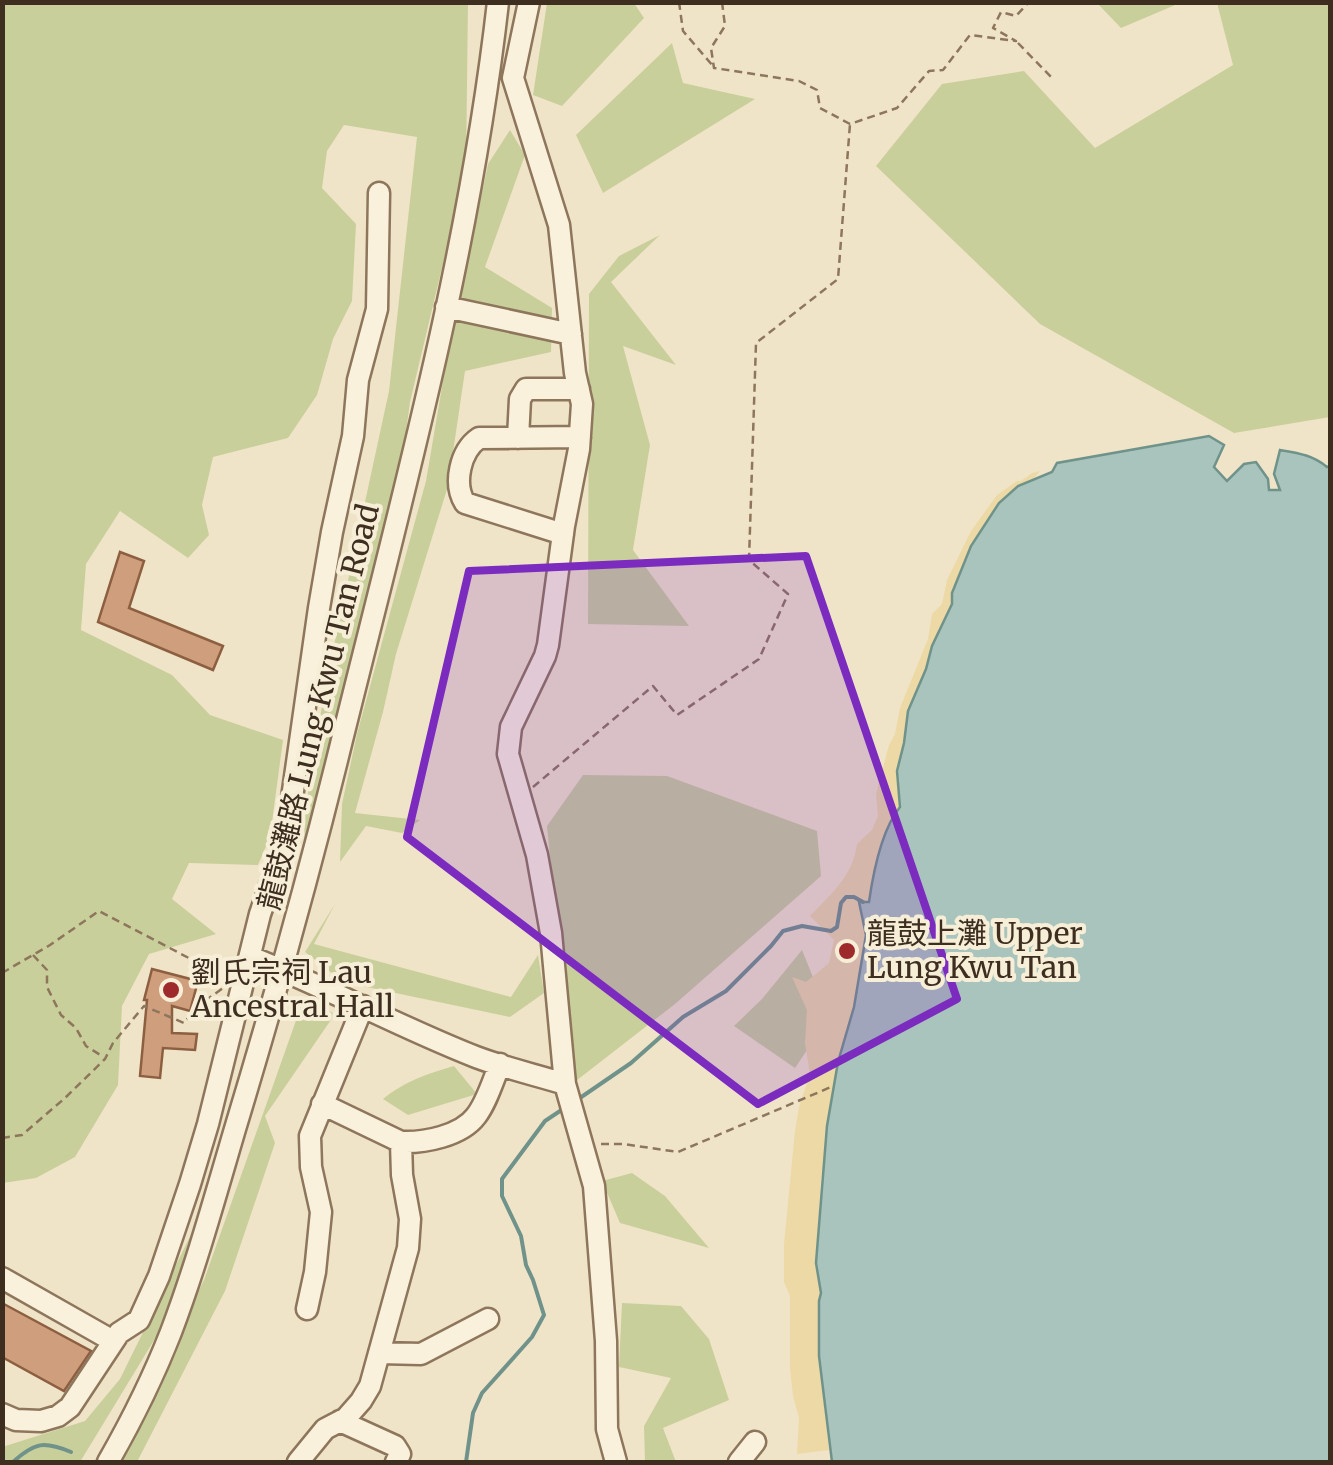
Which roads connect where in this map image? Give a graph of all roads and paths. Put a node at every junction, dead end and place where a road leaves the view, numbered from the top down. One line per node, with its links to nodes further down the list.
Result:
1 (498, 2): 11 (street, 龍鼓灘路 Lung Kwu Tan Road)
2 (529, 2): 12 (street)
3 (678, 2): 7 (path)
4 (722, 2): 7 (path)
5 (1029, 2): 6 (path)
6 (1016, 41): 8 (path); 9 (path)
7 (714, 68): 9 (path)
8 (1052, 78)
9 (850, 124): 18 (path)
10 (379, 192): 21 (street)
11 (446, 307): 12 (street); 22 (street, 龍鼓灘路 Lung Kwu Tan Road)
12 (571, 334): 13 (street)
13 (579, 389): 14 (street); 15 (street)
14 (580, 437): 15 (street); 16 (street)
15 (518, 438): 16 (street)
16 (563, 534): 27 (street)
17 (689, 560): 18 (path)
18 (749, 560): 19 (path)
19 (533, 788)
20 (33, 955): 21 (path); 23 (path); 25 (path)
21 (248, 966): 22 (street); 30 (path); 36 (street)
22 (283, 970): 24 (street); 41 (street, 龍鼓灘路 Lung Kwu Tan Road)
23 (2, 973)
24 (363, 1006): 26 (street); 29 (street)
25 (102, 1056)
26 (500, 1064): 27 (street); 31 (street)
27 (565, 1084): 32 (street)
28 (831, 1087): 32 (path)
29 (322, 1104): 31 (street); 34 (street)
30 (2, 1138)
31 (400, 1142): 37 (street)
32 (581, 1144): 44 (street)
33 (2, 1278): 36 (street)
34 (307, 1309)
35 (488, 1319): 37 (street)
36 (114, 1341): 38 (street)
37 (379, 1353): 39 (street)
38 (2, 1414)
39 (340, 1421): 42 (street); 43 (street)
40 (755, 1442): 45 (street)
41 (108, 1462)
42 (298, 1462)
43 (396, 1462)
44 (616, 1462)
45 (738, 1462)

